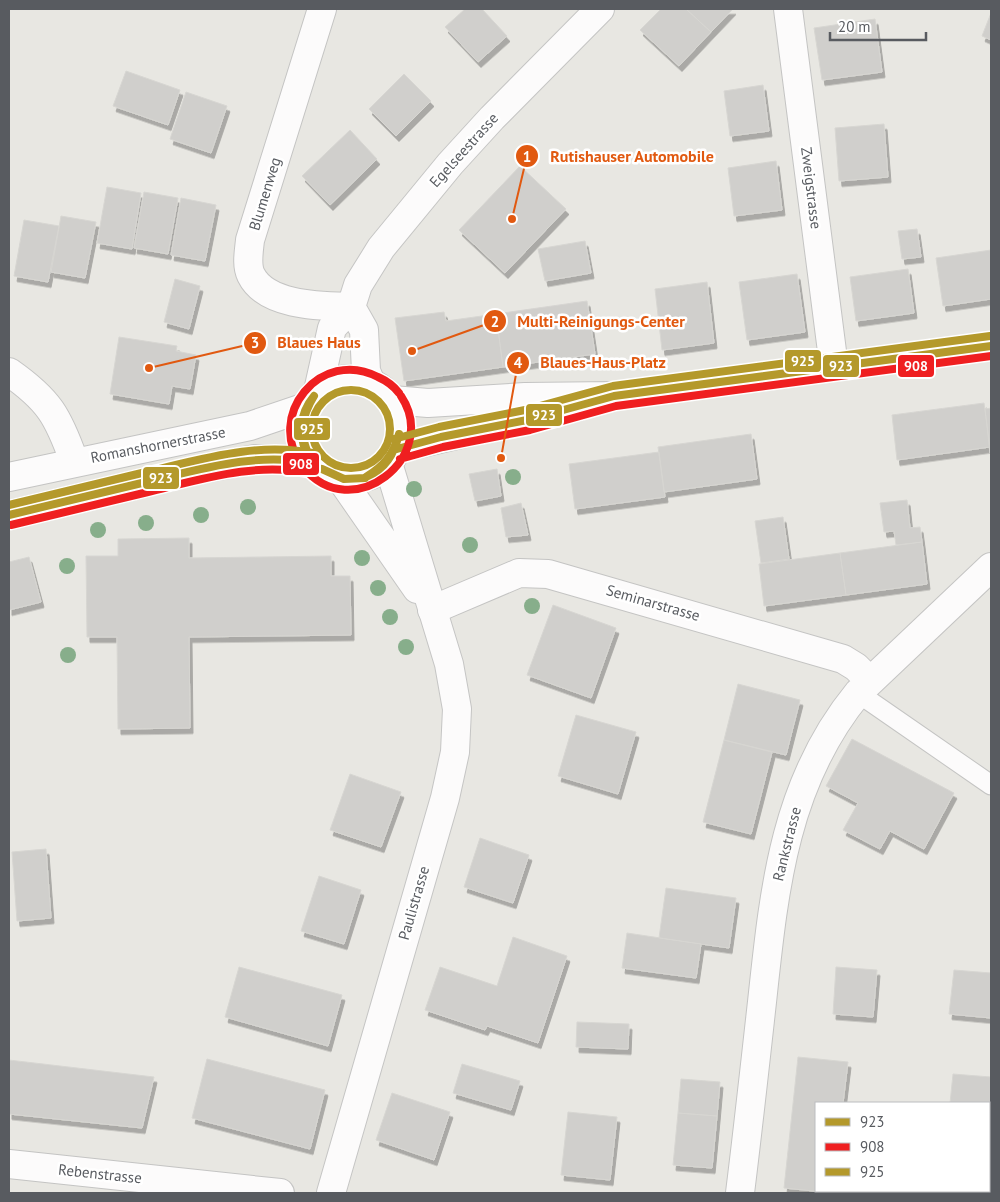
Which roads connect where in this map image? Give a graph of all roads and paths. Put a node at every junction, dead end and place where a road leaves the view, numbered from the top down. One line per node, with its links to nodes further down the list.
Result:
1 (322, 9): 4 (street, Blumenweg)
2 (600, 9): 4 (street, Egelseestrasse)
3 (788, 9): 6 (street, Zweigstrasse)
4 (351, 307): 8 (street); 10 (street, Egelseestrasse)
5 (991, 346): 6 (street)
6 (834, 367): 9 (street)
7 (9, 372): 13 (street)
8 (371, 383): 10 (street); 11 (street)
9 (614, 396): 11 (street); 12 (street)
10 (312, 399): 13 (street, Romanshornerstrasse); 14 (street)
11 (392, 400): 12 (street)
12 (392, 456): 16 (street); 20 (street, Paulistrasse)
13 (74, 462): 15 (street, Romanshornerstrasse); 17 (street)
14 (315, 464): 16 (street); 17 (street)
15 (9, 477)
16 (340, 478): 20 (street, Paulistrasse)
17 (84, 499): 18 (street)
18 (9, 515)
19 (991, 567): 21 (street, Rankstrasse)
20 (432, 610): 21 (street, Seminarstrasse); 25 (street, Paulistrasse)
21 (863, 686): 22 (lane); 26 (street, Rankstrasse)
22 (991, 785)
23 (9, 1164): 24 (street, Rebenstrasse)
24 (280, 1193)
25 (331, 1193)
26 (740, 1193)

